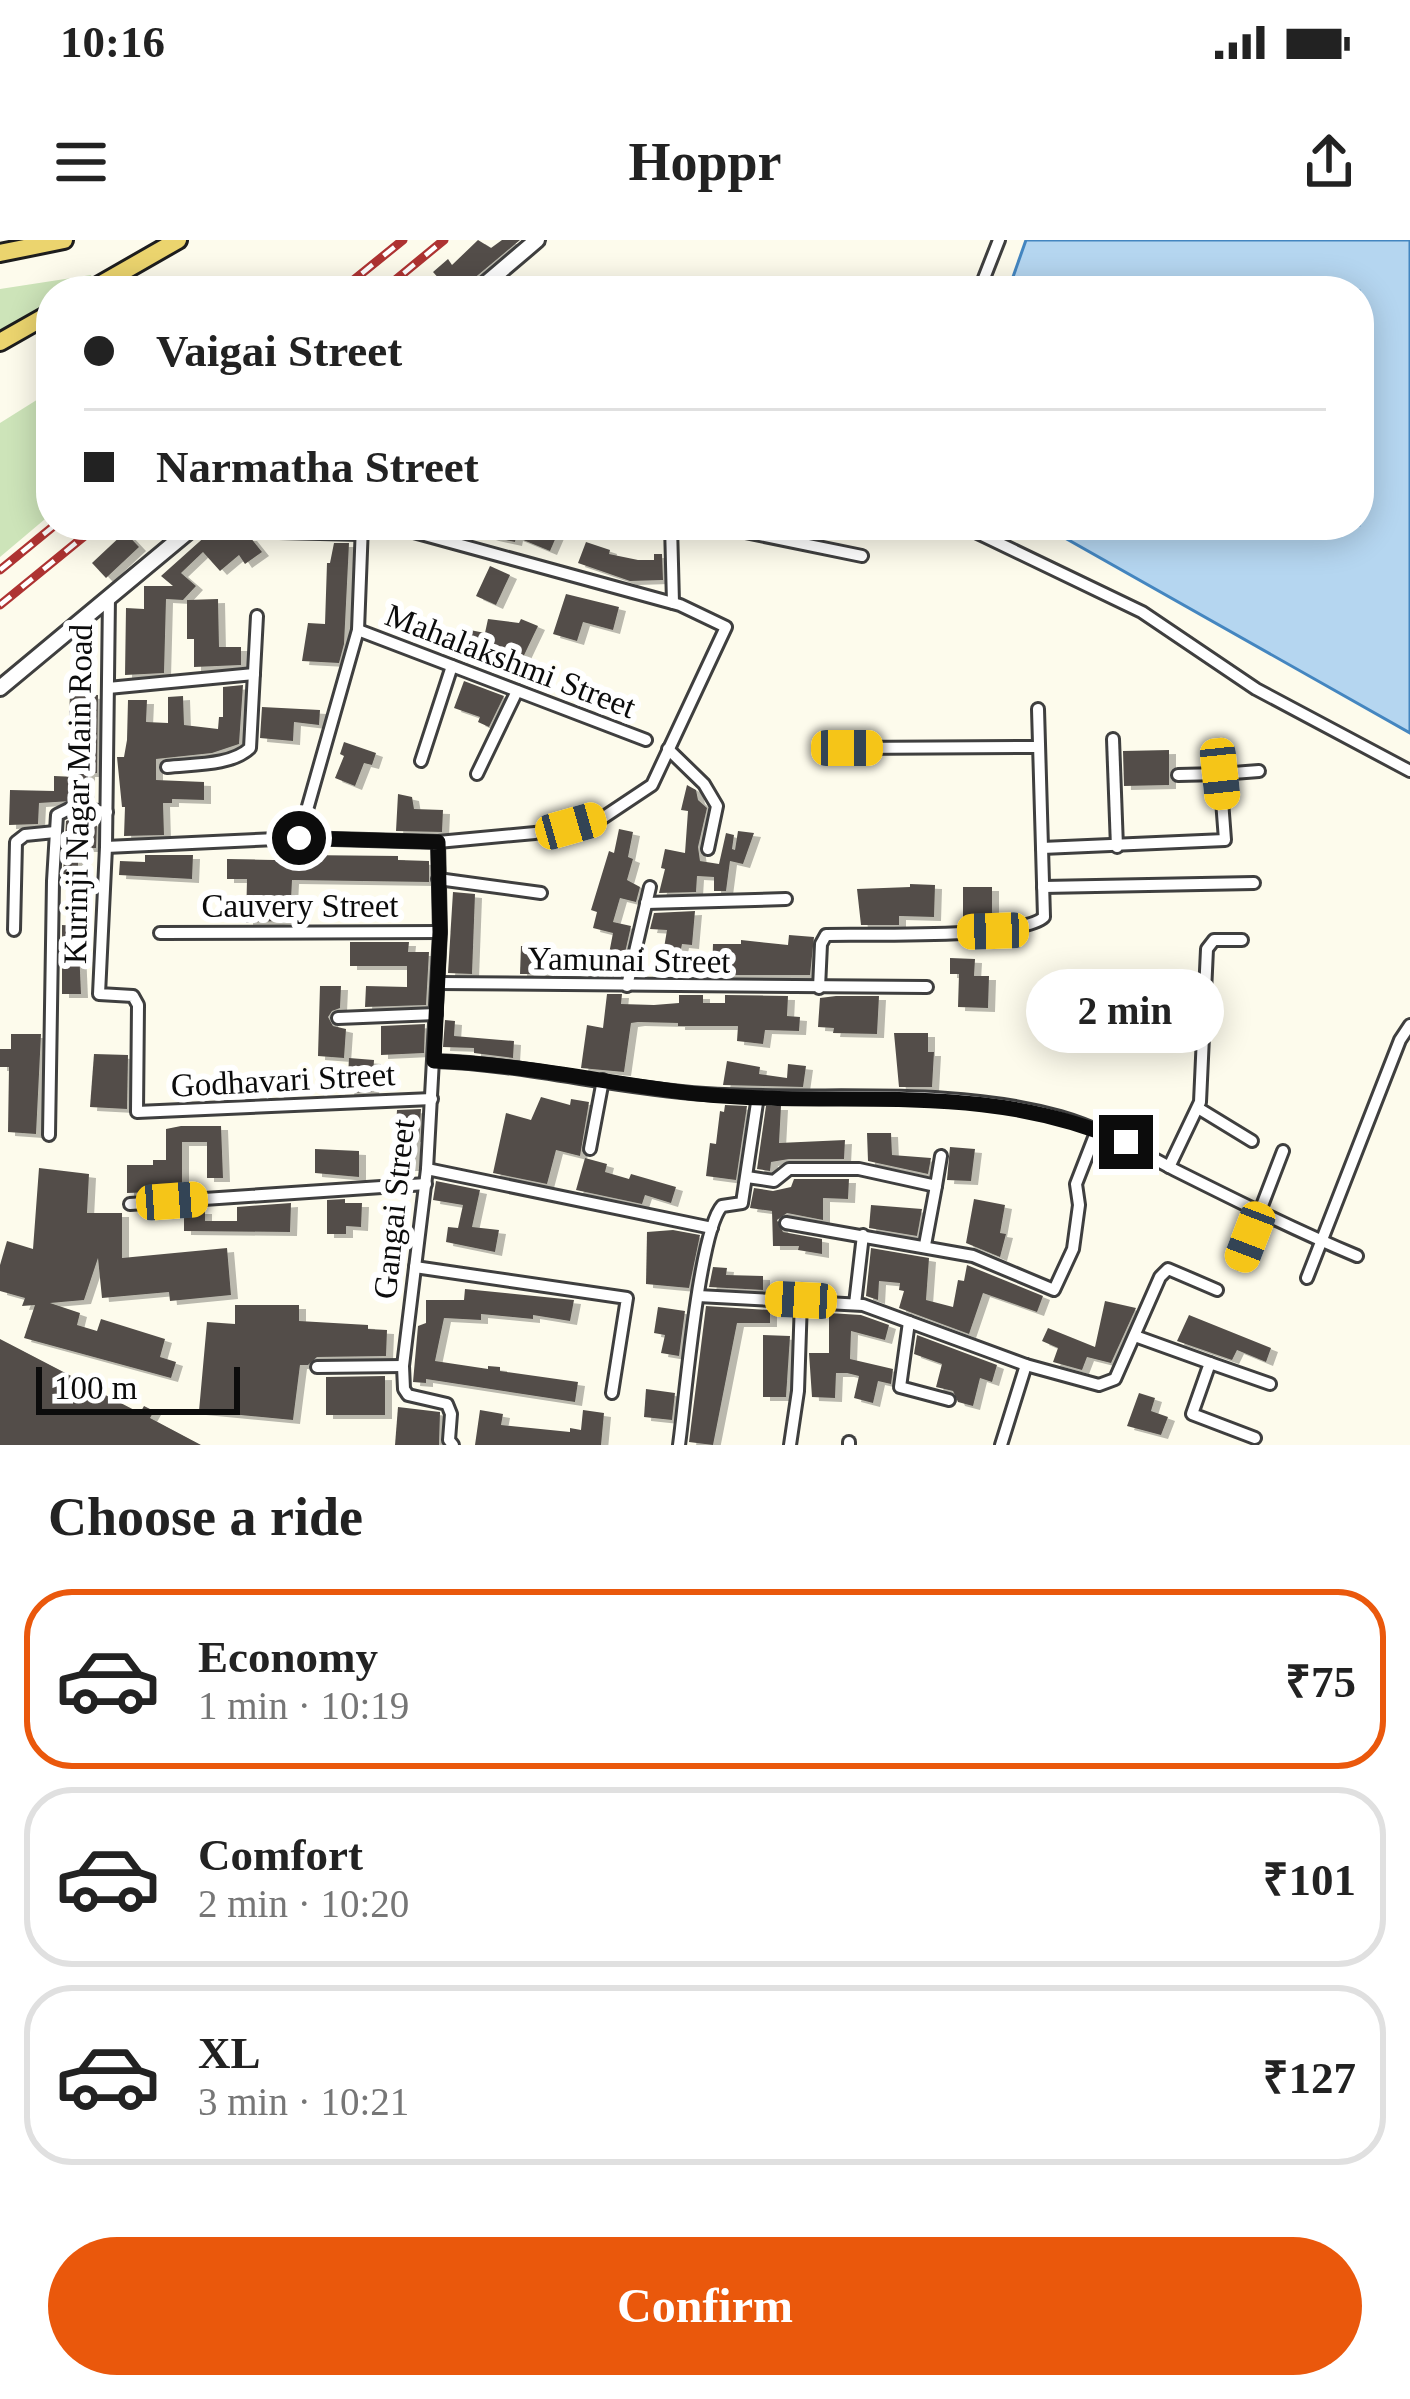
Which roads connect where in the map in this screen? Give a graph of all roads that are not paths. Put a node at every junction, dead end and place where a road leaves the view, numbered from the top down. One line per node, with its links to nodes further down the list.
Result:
1 (64, 240): 5 (main road)
2 (178, 240): 6 (main road)
3 (537, 240): 7 (street)
4 (998, 240): 8 (street)
5 (0, 253)
6 (115, 276)
7 (495, 276)
8 (985, 276)
9 (36, 322): 10 (main road)
10 (0, 342)
11 (178, 540): 18 (street)
12 (361, 540): 21 (street)
13 (443, 540): 19 (street)
14 (671, 540): 19 (street)
15 (784, 540): 17 (street)
16 (992, 540): 36 (street)
17 (862, 556)
18 (109, 596): 24 (street); 25 (street, Kurinji Nagar Main Road)
19 (673, 603): 31 (street)
20 (257, 616): 23 (street)
21 (358, 630): 22 (street, Mahalakshmi Street); 42 (street)
22 (452, 666): 26 (street, Mahalakshmi Street); 33 (street)
23 (254, 674): 25 (street); 34 (street)
24 (0, 688)
25 (108, 688): 40 (street, Kurinji Nagar Main Road)
26 (517, 691): 28 (street, Mahalakshmi Street); 37 (street)
27 (1038, 709): 30 (street)
28 (646, 740)
29 (1113, 740): 45 (street)
30 (1039, 747): 32 (street); 46 (street)
31 (668, 748): 43 (street); 47 (street)
32 (847, 748)
33 (421, 760)
34 (166, 767)
35 (1258, 771): 38 (street)
36 (1410, 771)
37 (477, 773)
38 (1220, 774): 39 (street); 45 (street)
39 (1178, 775)
40 (107, 812): 41 (street); 44 (street, Kurinji Nagar Main Road)
41 (56, 832): 55 (street); 74 (street)
42 (299, 838): 43 (street); 44 (street)
43 (438, 842): 48 (street, Gangai Street)
44 (106, 847): 72 (street, Kurinji Nagar Main Road)
45 (1117, 847): 46 (street)
46 (1042, 848): 51 (street)
47 (708, 849)
48 (438, 879): 52 (street); 56 (street, Gangai Street)
49 (1254, 883): 51 (street)
50 (650, 887): 54 (street)
51 (1043, 887): 62 (street)
52 (541, 893)
53 (786, 899): 54 (street)
54 (646, 903): 60 (street)
55 (14, 930)
56 (440, 932): 57 (street, Cauvery Street); 59 (street, Gangai Street)
57 (160, 933)
58 (1243, 940): 71 (street)
59 (438, 983): 60 (street, Yamunai Street); 63 (street, Gangai Street)
60 (627, 986): 62 (street, Yamunai Street)
61 (927, 987): 62 (street, Yamunai Street)
62 (819, 988)
63 (436, 1014): 64 (street); 67 (street, Gangai Street)
64 (338, 1018)
65 (1410, 1025): 66 (street)
66 (1405, 1042): 89 (street)
67 (434, 1061): 68 (street); 70 (street, Gangai Street)
68 (603, 1081): 69 (street); 76 (street)
69 (758, 1096): 73 (street); 81 (street)
70 (432, 1099): 72 (street, Godhavari Street); 80 (street, Gangai Street)
71 (1198, 1108): 75 (street); 79 (street)
72 (137, 1112)
73 (1096, 1130): 79 (street); 90 (street)
74 (49, 1135)
75 (1252, 1141)
76 (590, 1149)
77 (1283, 1150): 85 (street)
78 (941, 1156): 83 (street)
79 (1169, 1167): 85 (street)
80 (427, 1169): 82 (street, Gangai Street); 87 (street)
81 (747, 1178): 83 (street); 87 (street)
82 (425, 1184): 84 (street); 93 (street, Gangai Street)
83 (936, 1186): 90 (street)
84 (130, 1204)
85 (1259, 1211): 89 (street); 92 (street)
86 (786, 1222): 88 (street)
87 (712, 1228): 96 (street)
88 (863, 1234): 90 (street); 98 (street)
89 (1320, 1241): 91 (street); 94 (street)
90 (925, 1245)
91 (1357, 1256)
92 (1240, 1263)
93 (416, 1267): 104 (street, Gangai Street); 106 (street)
94 (1307, 1278)
95 (1217, 1290): 100 (street)
96 (698, 1296): 97 (street); 110 (street)
97 (801, 1300): 98 (street); 111 (street)
98 (855, 1304): 99 (street)
99 (909, 1322): 102 (street); 107 (street)
100 (1135, 1336): 101 (street); 102 (street)
101 (1210, 1363): 105 (street); 108 (street)
102 (1026, 1365): 112 (street)
103 (317, 1366): 104 (street)
104 (403, 1366): 109 (street)
105 (1270, 1384)
106 (612, 1393)
107 (949, 1400)
108 (1256, 1438)
109 (453, 1445)
110 (680, 1445)
111 (790, 1445)
112 (1001, 1445)

